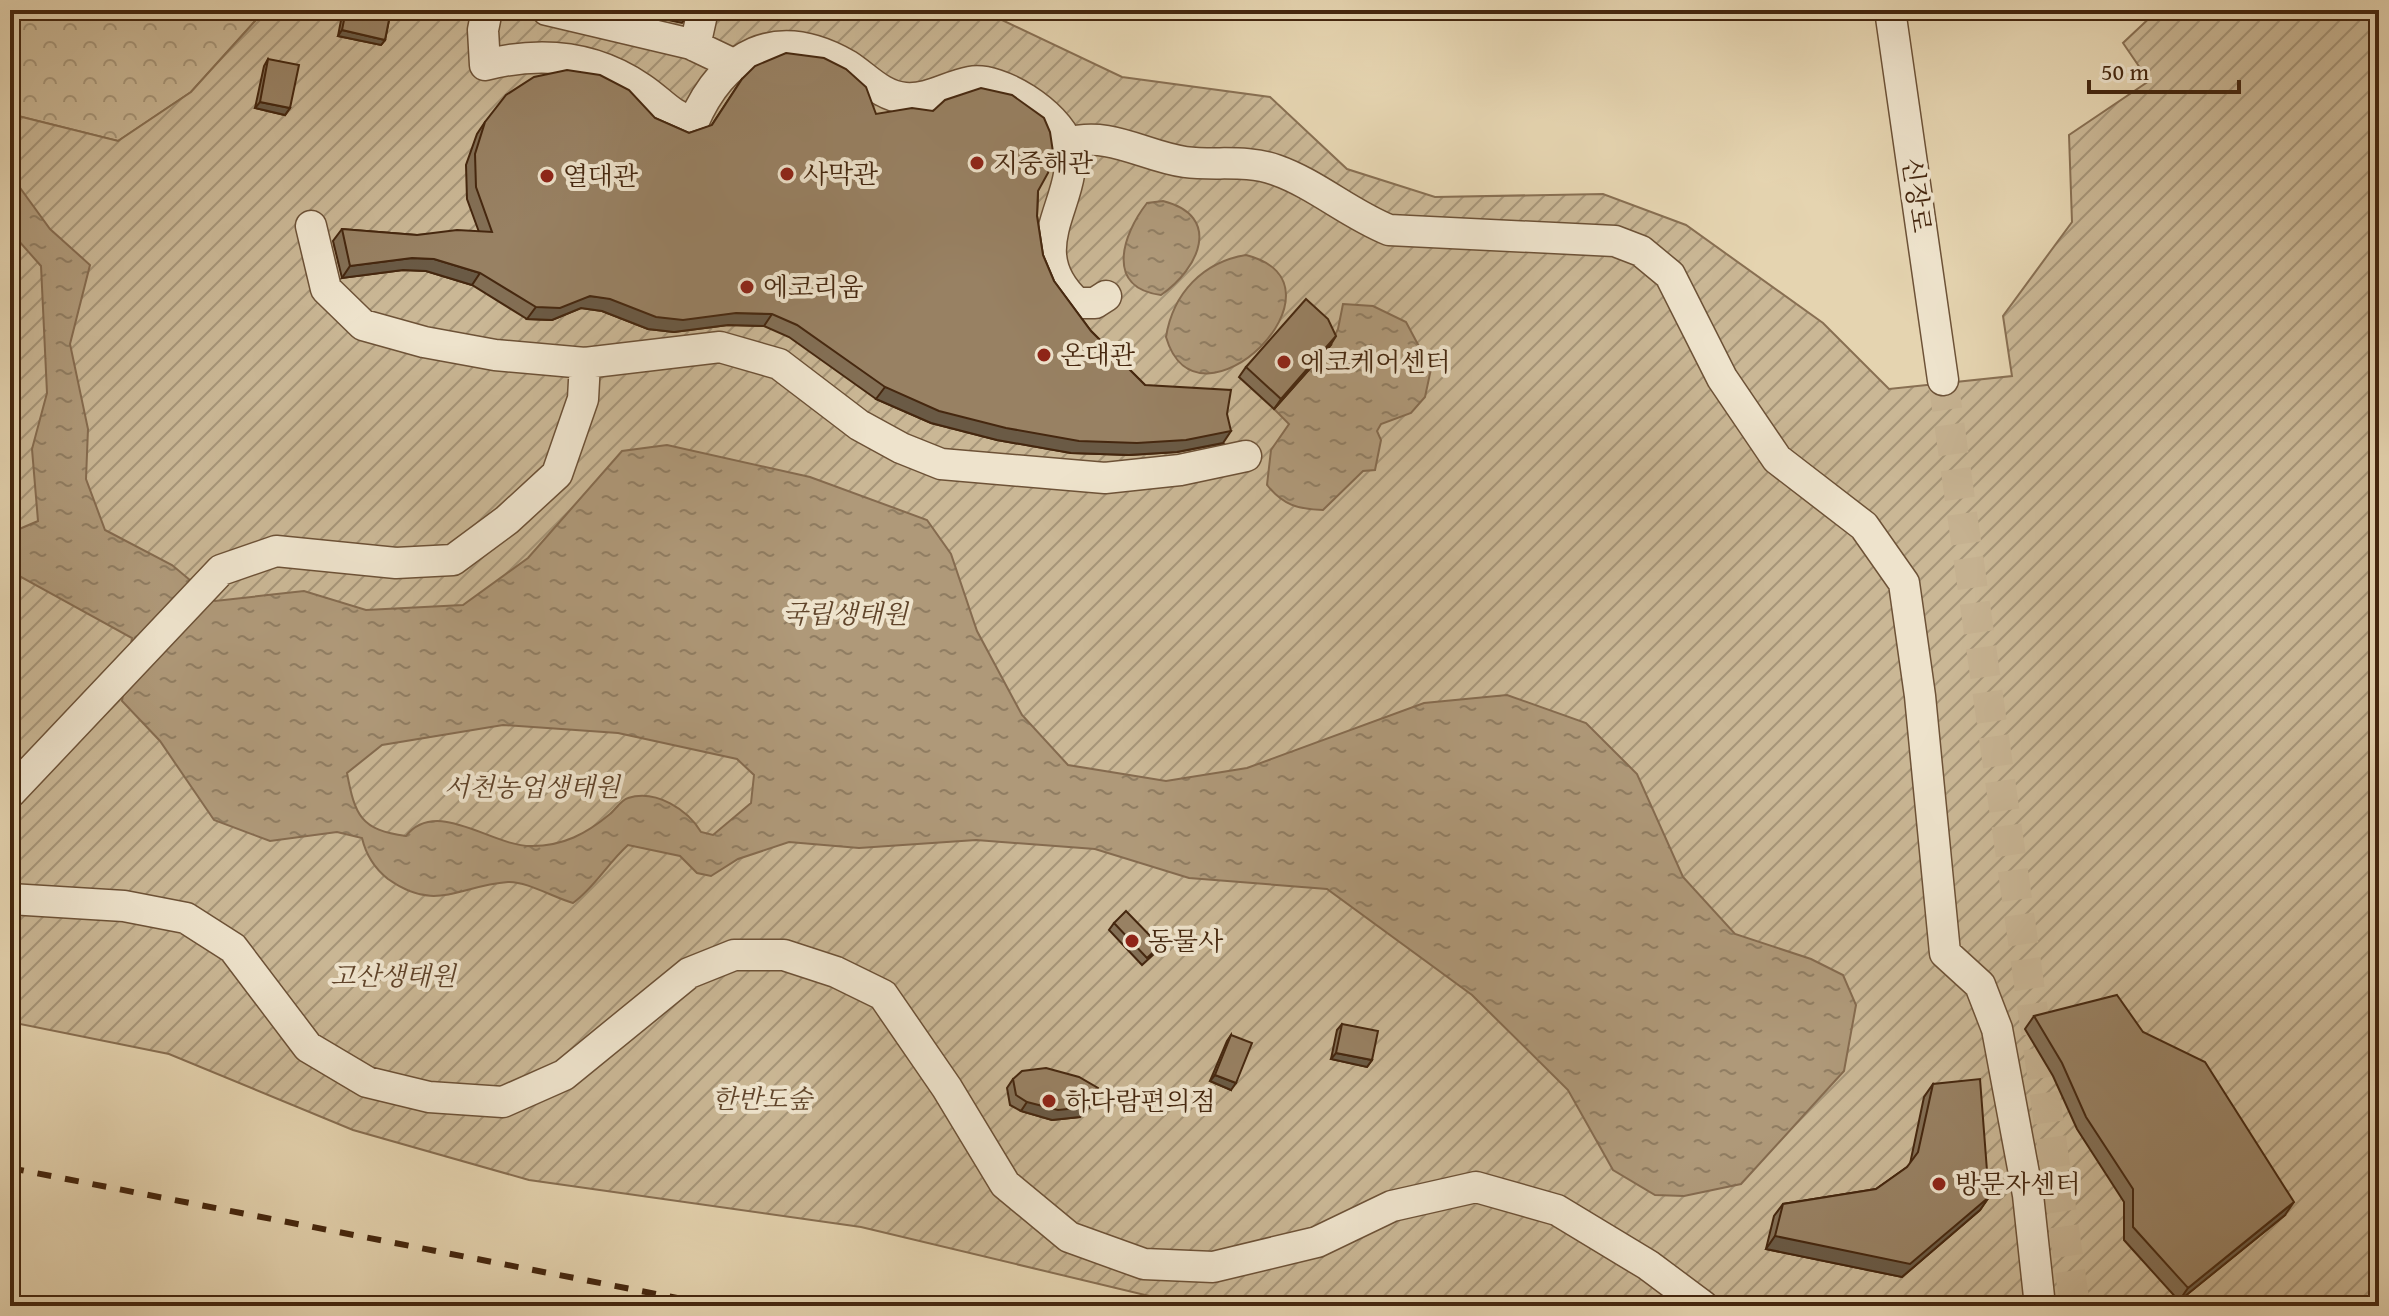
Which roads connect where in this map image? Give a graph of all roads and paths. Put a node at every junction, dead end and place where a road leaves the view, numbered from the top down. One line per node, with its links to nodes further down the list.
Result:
1 (487, 10): 6 (street)
2 (547, 10): 5 (street)
3 (703, 10): 5 (street)
4 (1890, 10): 11 (street, 신장로)
5 (695, 46): 6 (street)
6 (733, 64): 7 (street)
7 (1067, 143): 9 (street); 16 (street)
8 (311, 226): 10 (street)
9 (1106, 296)
10 (585, 363): 12 (street); 13 (street)
11 (1943, 380)
12 (1246, 456)
13 (10, 793)
14 (10, 899): 15 (street)
15 (1703, 1306)
16 (2040, 1306)

